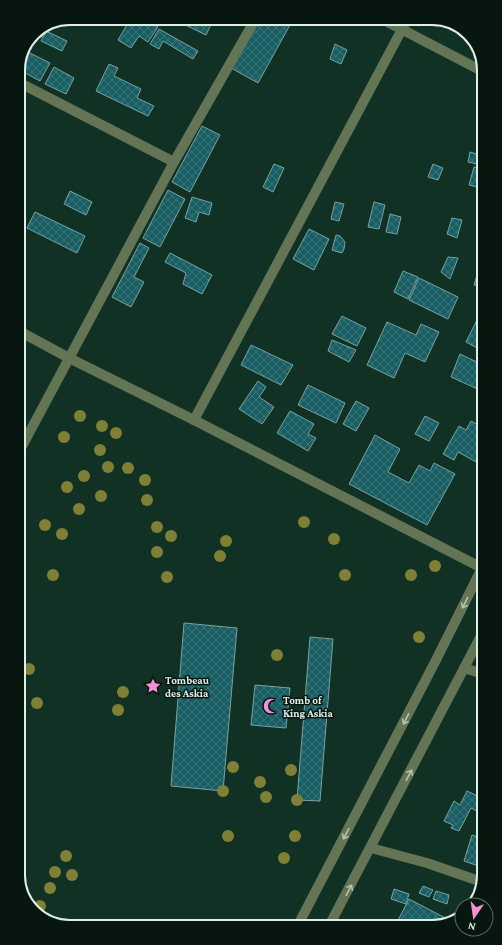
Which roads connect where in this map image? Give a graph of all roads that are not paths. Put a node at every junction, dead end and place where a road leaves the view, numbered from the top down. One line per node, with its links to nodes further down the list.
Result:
1 (252, 25): 7 (street)
2 (393, 25): 4 (street)
3 (404, 25): 4 (street)
4 (402, 30): 5 (street); 10 (street)
5 (477, 68)
6 (25, 86): 7 (street)
7 (174, 162): 9 (street)
8 (25, 334): 9 (street)
9 (69, 358): 10 (street); 11 (street)
10 (194, 420): 12 (street)
11 (25, 441)
12 (477, 565)
13 (477, 578): 19 (street, one-way to 19)
14 (477, 643): 15 (street)
15 (464, 668): 16 (street); 17 (street, one-way to 15)
16 (477, 672)
17 (371, 848): 18 (street); 20 (street, one-way to 17)
18 (476, 880)
19 (300, 920)
20 (332, 920)

